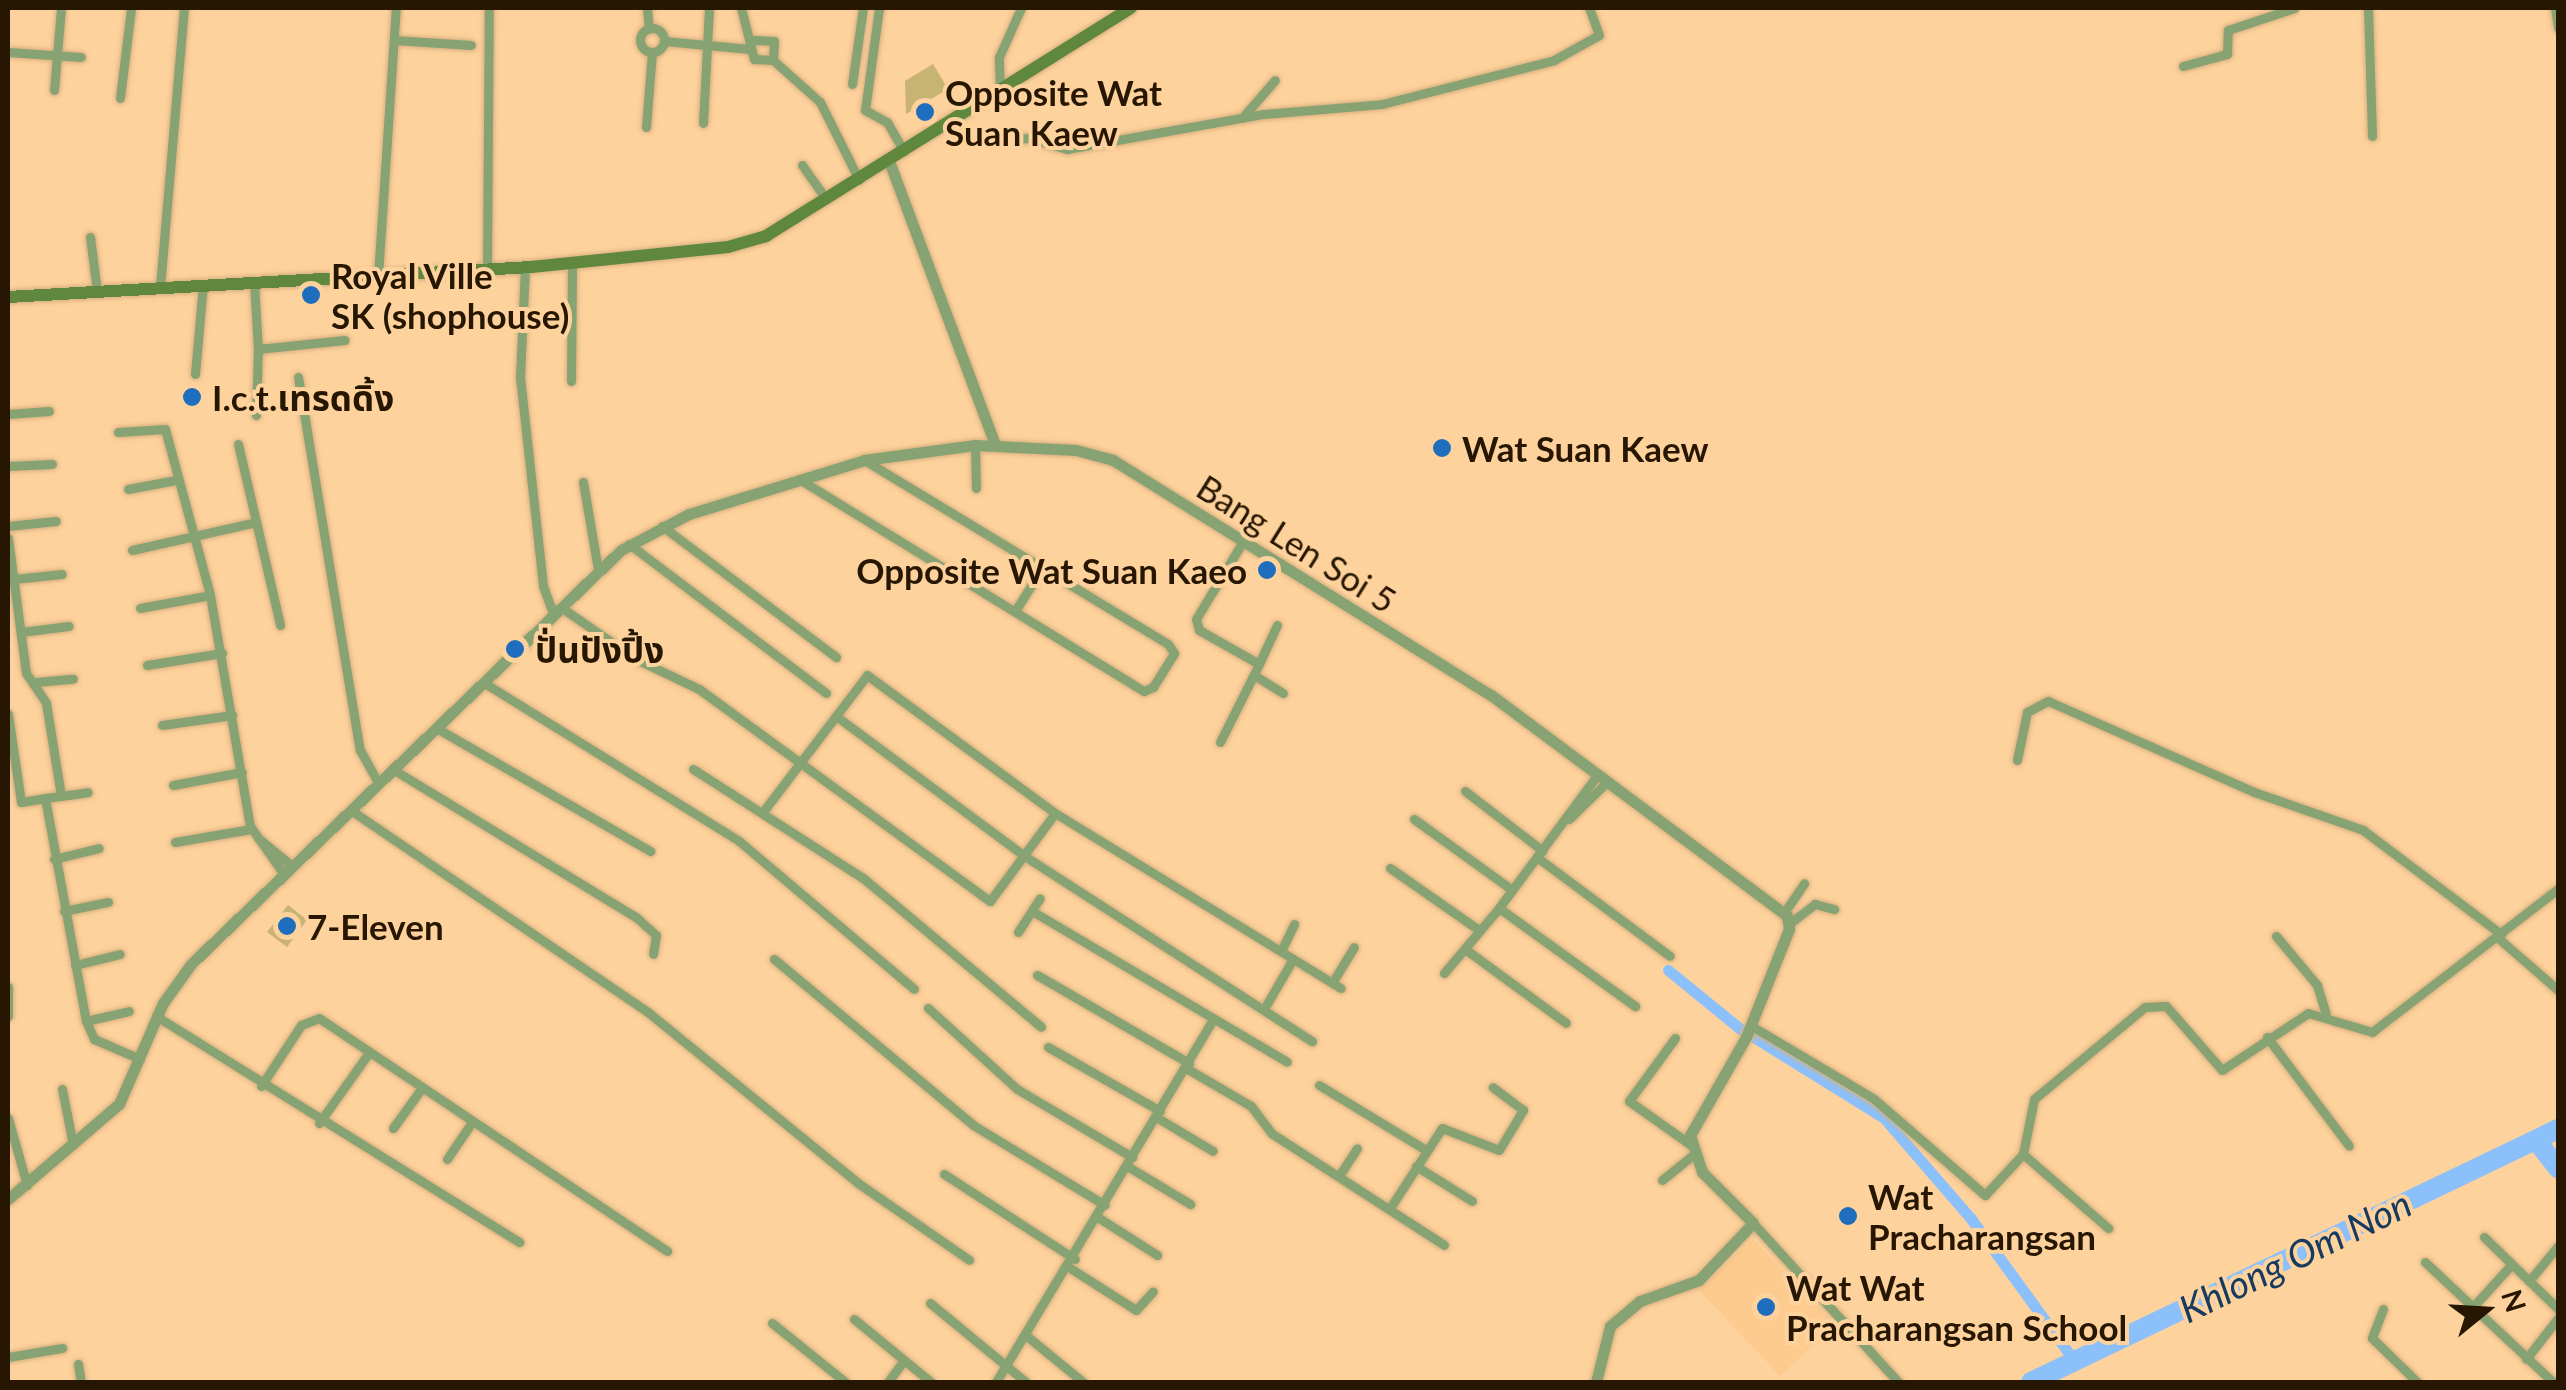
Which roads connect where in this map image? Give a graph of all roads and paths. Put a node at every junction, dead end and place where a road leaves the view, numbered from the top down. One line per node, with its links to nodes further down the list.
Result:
1 (61, 8): 26 (street)
2 (130, 8): 34 (street)
3 (184, 8): 52 (street)
4 (396, 8): 19 (street)
5 (489, 8): 48 (street)
6 (647, 8): 17 (street)
7 (709, 8): 22 (street)
8 (741, 8): 23 (street)
9 (862, 8): 31 (street)
10 (879, 8): 40 (street)
11 (1021, 8): 33 (street)
12 (1132, 8): 33 (main road)
13 (1589, 8): 35 (street)
14 (2294, 8): 29 (street)
15 (2368, 8): 38 (street)
16 (2555, 8): 18 (street)
17 (649, 28): 20 (street); 25 (street)
18 (2558, 28)
19 (394, 40): 21 (street); 49 (street)
20 (664, 41): 22 (street); 25 (street)
21 (471, 45)
22 (707, 45): 23 (street); 36 (street)
23 (752, 45): 28 (street); 28 (street)
24 (8, 52): 26 (street)
25 (652, 52): 37 (street)
26 (57, 55): 27 (street); 32 (street)
27 (80, 56)
28 (773, 60): 43 (street)
29 (2183, 66)
30 (1274, 80): 35 (street)
31 (852, 84)
32 (54, 90)
33 (1000, 91): 40 (main road)
34 (120, 98)
35 (1240, 120): 39 (street)
36 (702, 123)
37 (646, 127)
38 (2372, 136)
39 (994, 141)
40 (904, 152): 41 (main road)
41 (889, 161): 43 (main road); 66 (street)
42 (802, 165): 44 (street)
43 (859, 180): 44 (main road)
44 (826, 200): 46 (main road)
45 (90, 237): 53 (street)
46 (572, 264): 47 (main road); 59 (street)
47 (526, 267): 48 (main road); 91 (street)
48 (488, 269): 49 (main road)
49 (378, 276): 50 (main road)
50 (254, 282): 51 (main road); 56 (street)
51 (203, 285): 52 (main road); 57 (street)
52 (160, 287): 53 (main road)
53 (97, 291): 54 (main road)
54 (8, 297)
55 (345, 340): 56 (street)
56 (258, 350): 62 (street)
57 (195, 374)
58 (298, 377): 120 (street)
59 (571, 382)
60 (50, 411): 61 (street)
61 (8, 414)
62 (256, 415)
63 (118, 432): 71 (street)
64 (238, 444): 76 (street)
65 (975, 445): 66 (street, Bang Len Soi 5); 67 (street, Bang Len Soi 5); 73 (street)
66 (995, 445): 81 (street, Bang Len Soi 5)
67 (864, 460): 70 (street, Bang Len Soi 5); 84 (street)
68 (52, 464): 69 (street)
69 (8, 466)
70 (799, 479): 78 (street, Bang Len Soi 5); 90 (street)
71 (176, 480): 74 (street); 80 (street)
72 (583, 482): 85 (street)
73 (976, 488)
74 (128, 490)
75 (56, 521): 77 (street)
76 (256, 522): 80 (street); 93 (street)
77 (8, 526)
78 (662, 526): 82 (street, Bang Len Soi 5); 97 (street)
79 (8, 538): 87 (street)
80 (192, 538): 83 (street); 88 (street)
81 (1242, 543): 98 (street); 118 (street, Bang Len Soi 5)
82 (629, 544): 85 (street, Bang Len Soi 5); 104 (street)
83 (132, 550)
84 (1043, 567): 90 (street); 90 (street)
85 (598, 570): 91 (street, Bang Len Soi 5)
86 (62, 574): 87 (street)
87 (14, 579): 95 (street)
88 (210, 594): 89 (street); 96 (street)
89 (140, 608)
90 (1015, 611)
91 (558, 612): 103 (street, Bang Len Soi 5); 114 (street)
92 (1277, 624): 98 (street)
93 (280, 625)
94 (70, 626): 95 (street)
95 (21, 632): 102 (street)
96 (222, 652): 99 (street); 107 (street)
97 (836, 657)
98 (1259, 664): 100 (street)
99 (147, 665)
100 (1254, 676): 105 (street); 112 (street)
101 (72, 678): 102 (street)
102 (36, 682): 123 (street)
103 (486, 684): 110 (street, Bang Len Soi 5); 165 (street)
104 (826, 693)
105 (1283, 693)
106 (8, 714): 111 (street)
107 (232, 715): 109 (street); 117 (street)
108 (836, 716): 114 (street); 127 (street); 134 (street)
109 (162, 725)
110 (438, 730): 116 (street, Bang Len Soi 5); 132 (street)
111 (9, 736): 124 (street)
112 (1220, 742)
113 (2017, 760): 152 (street)
114 (801, 764): 126 (street); 134 (street)
115 (693, 769): 126 (street)
116 (394, 770): 120 (street, Bang Len Soi 5); 157 (street)
117 (242, 772): 119 (street); 129 (street)
118 (1603, 777): 133 (street); 147 (street, Bang Len Soi 5)
119 (173, 784)
120 (379, 784): 125 (street, Bang Len Soi 5)
121 (1466, 790): 133 (street)
122 (88, 792): 123 (street)
123 (61, 796): 124 (street)
124 (46, 798): 135 (street)
125 (352, 811): 137 (street, Bang Len Soi 5); 225 (street)
126 (762, 813): 177 (street)
127 (1054, 813): 134 (street); 155 (street)
128 (1414, 819): 140 (street)
129 (251, 829): 130 (street); 137 (street)
130 (175, 842)
131 (99, 848): 135 (street)
132 (650, 851)
133 (1541, 854): 140 (street); 158 (street)
134 (1023, 855): 169 (street)
135 (54, 859): 145 (street)
136 (1390, 868): 149 (street)
137 (287, 869): 173 (street, Bang Len Soi 5)
138 (1804, 883): 147 (street)
139 (2558, 889): 152 (street)
140 (1512, 890): 143 (street)
141 (1040, 898): 146 (street)
142 (108, 902): 145 (street)
143 (1498, 908): 149 (street); 167 (street)
144 (1834, 909): 147 (street)
145 (64, 911): 161 (street)
146 (1032, 911): 150 (street); 174 (street)
147 (1787, 919): 178 (street)
148 (1294, 924): 155 (street)
149 (1479, 930): 154 (street)
150 (1018, 932)
151 (2276, 936): 171 (street)
152 (2499, 936): 166 (street); 171 (street)
153 (1354, 947): 159 (street)
154 (1465, 949): 162 (street); 176 (street)
155 (1281, 951): 159 (street)
156 (120, 954): 161 (street)
157 (653, 954)
158 (1670, 956)
159 (1293, 958): 169 (street)
160 (774, 960): 214 (street)
161 (75, 965): 175 (street)
162 (1444, 974)
163 (1037, 976): 186 (street)
164 (8, 987): 172 (street)
165 (914, 989)
166 (2558, 990)
167 (1635, 1006)
168 (928, 1008): 205 (street)
169 (1264, 1009): 181 (street)
170 (129, 1011): 175 (street)
171 (2326, 1014): 179 (street)
172 (8, 1016)
173 (156, 1016): 184 (street, Bang Len Soi 5); 188 (street)
174 (1214, 1020): 185 (street); 186 (street)
175 (86, 1021): 184 (street)
176 (1566, 1024)
177 (1041, 1027)
178 (1749, 1030): 201 (street); 203 (street)
179 (2268, 1037): 197 (street); 203 (street)
180 (1675, 1038): 201 (street)
181 (1312, 1041)
182 (1048, 1047): 192 (street)
183 (368, 1054): 188 (street); 191 (street); 195 (street)
184 (140, 1058): 199 (street, Bang Len Soi 5)
185 (1286, 1062)
186 (1188, 1066): 192 (street); 208 (street)
187 (1319, 1085): 200 (street)
188 (260, 1086): 195 (street)
189 (1493, 1087): 200 (street)
190 (62, 1089): 199 (street)
191 (421, 1089): 194 (street); 196 (street)
192 (1158, 1114): 202 (street); 205 (street)
193 (8, 1118): 210 (street)
194 (472, 1122): 204 (street); 223 (street)
195 (319, 1123): 220 (street)
196 (393, 1128)
197 (2349, 1146)
198 (1357, 1148): 208 (street)
199 (73, 1149): 210 (street, Bang Len Soi 5)
200 (1426, 1150): 206 (street)
201 (1692, 1150): 209 (street); 217 (street)
202 (1214, 1151)
203 (2023, 1154): 218 (street)
204 (447, 1159)
205 (1130, 1162): 213 (street); 214 (street)
206 (1416, 1166): 212 (street); 215 (street)
207 (944, 1174): 227 (street)
208 (1339, 1176): 215 (street)
209 (1662, 1180)
210 (26, 1185): 211 (street, Bang Len Soi 5)
211 (8, 1200)
212 (1472, 1201)
213 (1190, 1204)
214 (1105, 1205): 216 (street)
215 (1390, 1208): 221 (street)
216 (1099, 1218): 224 (street); 227 (street)
217 (1753, 1223): 252 (street); 253 (street)
218 (2108, 1228)
219 (2484, 1237): 228 (street)
220 (519, 1242)
221 (1444, 1245)
222 (2558, 1246): 229 (street)
223 (667, 1251)
224 (1157, 1255)
225 (970, 1260)
226 (2425, 1262): 233 (street)
227 (1072, 1264): 230 (street); 238 (street)
228 (2511, 1265): 229 (street); 233 (street)
229 (2529, 1281): 234 (street)
230 (1153, 1291)
231 (930, 1304): 244 (street)
232 (2383, 1308): 254 (street)
233 (2471, 1309): 241 (street)
234 (2558, 1309)
235 (2558, 1318): 241 (street)
236 (854, 1319): 242 (street)
237 (772, 1322): 246 (street)
238 (1028, 1337): 244 (street); 251 (street)
239 (62, 1348): 240 (street)
240 (8, 1357)
241 (2526, 1359): 255 (street)
242 (904, 1360): 247 (street); 248 (street)
243 (78, 1364): 245 (street)
244 (1008, 1367): 249 (street); 250 (street)
245 (81, 1382)
246 (845, 1382)
247 (888, 1382)
248 (932, 1382)
249 (996, 1382)
250 (1026, 1382)
251 (1083, 1382)
252 (1596, 1382)
253 (1898, 1382)
254 (2418, 1382)
255 (2553, 1382)

